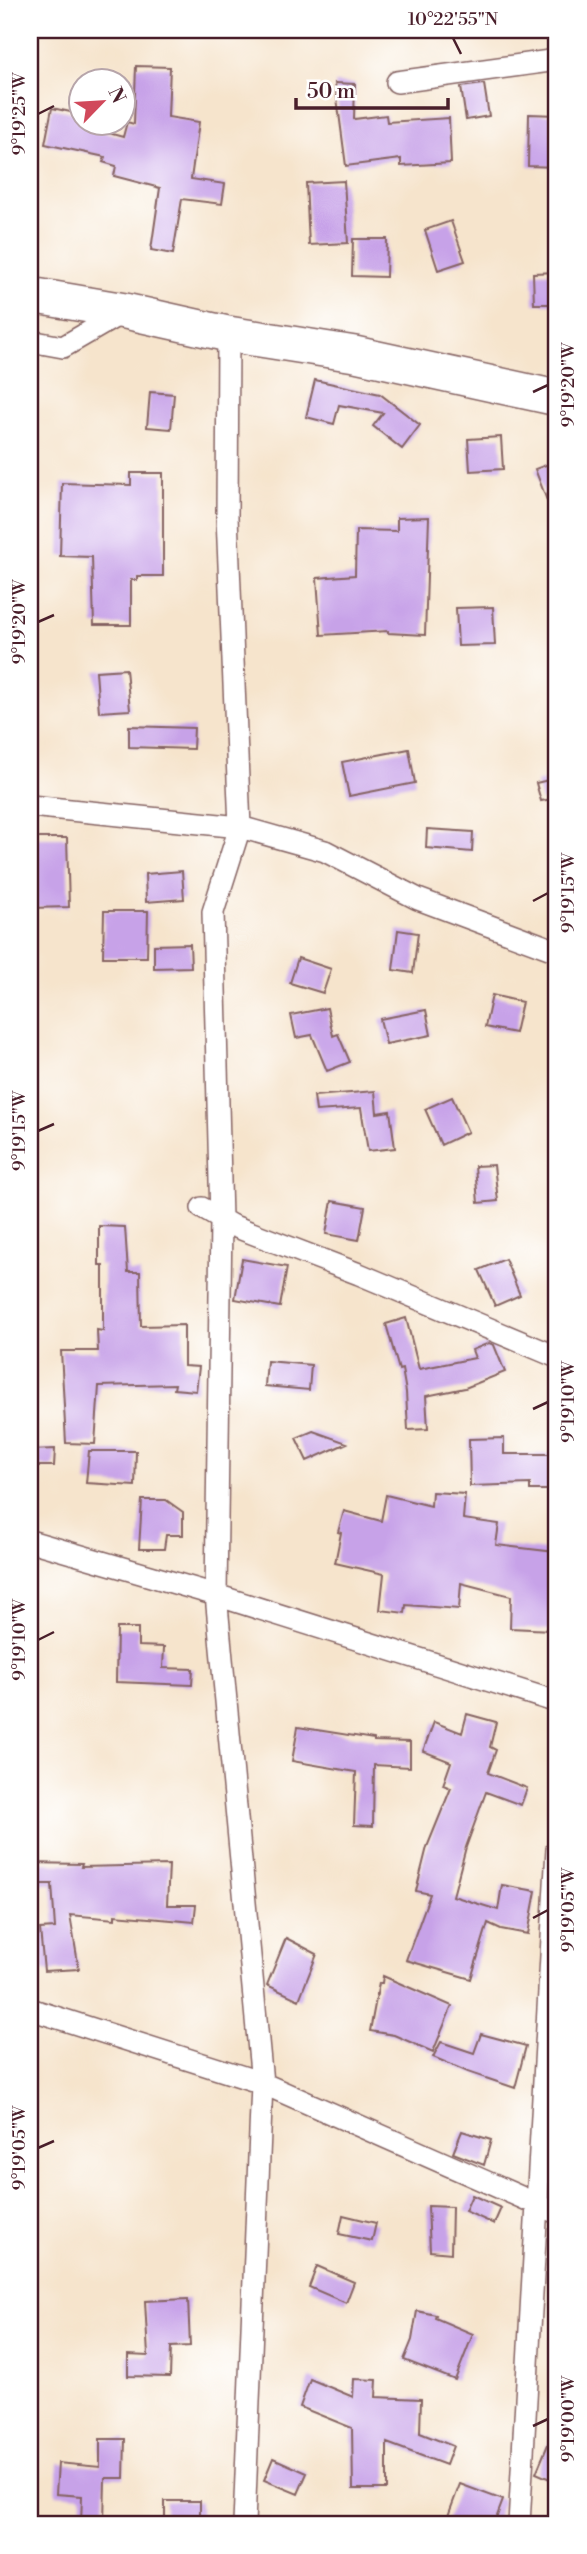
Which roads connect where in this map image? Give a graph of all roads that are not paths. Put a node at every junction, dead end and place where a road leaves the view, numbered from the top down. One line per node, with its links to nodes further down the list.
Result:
1 (557, 60): 2 (street)
2 (397, 82)
3 (30, 295): 4 (highway)
4 (125, 311): 5 (highway); 6 (street)
5 (228, 334): 7 (highway); 9 (street)
6 (30, 341)
7 (557, 398)
8 (30, 806): 9 (street)
9 (240, 827): 10 (street); 12 (street)
10 (557, 951)
11 (202, 1208): 12 (street)
12 (221, 1219): 13 (street); 15 (street)
13 (557, 1357)
14 (30, 1541): 15 (street)
15 (216, 1595): 16 (street); 19 (street)
16 (557, 1702)
17 (557, 1849): 20 (street)
18 (30, 2009): 19 (street)
19 (262, 2082): 20 (street); 22 (street)
20 (537, 2205): 21 (street); 23 (street)
21 (557, 2213)
22 (244, 2524)
23 (519, 2524)

